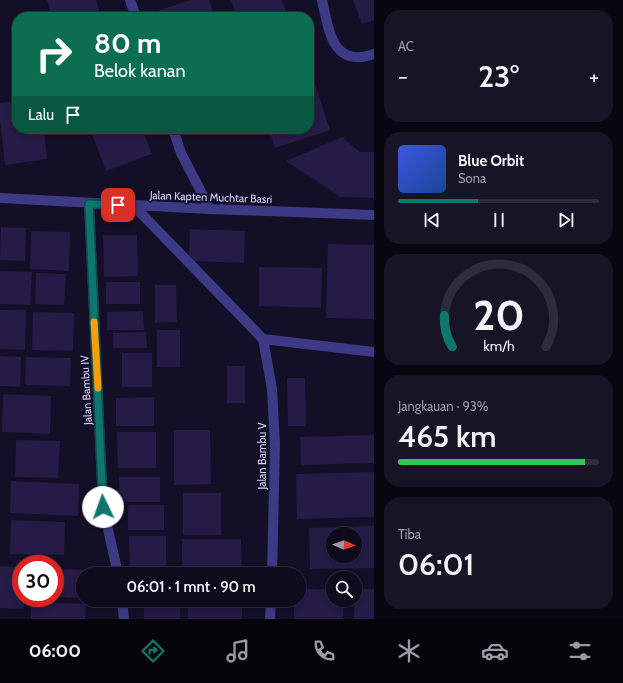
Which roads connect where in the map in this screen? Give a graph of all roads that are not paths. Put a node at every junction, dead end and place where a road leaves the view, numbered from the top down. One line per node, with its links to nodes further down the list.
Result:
1 (130, 0): 3 (street)
2 (322, 0): 4 (street)
3 (134, 12)
4 (374, 54)
5 (175, 134): 9 (street)
6 (0, 198): 7 (street, Jalan Kapten Muchtar Basri)
7 (89, 204): 8 (street, Jalan Kapten Muchtar Basri); 13 (street, Jalan Bambu IV)
8 (133, 205): 9 (street, Jalan Kapten Muchtar Basri); 11 (street)
9 (210, 209): 10 (street, Jalan Kapten Muchtar Basri)
10 (374, 215)
11 (263, 339): 12 (street); 14 (street, Jalan Bambu V)
12 (374, 352)
13 (116, 567)
14 (272, 567)
15 (123, 607): 17 (street)
16 (271, 607): 18 (street)
17 (124, 619)
18 (270, 619)

